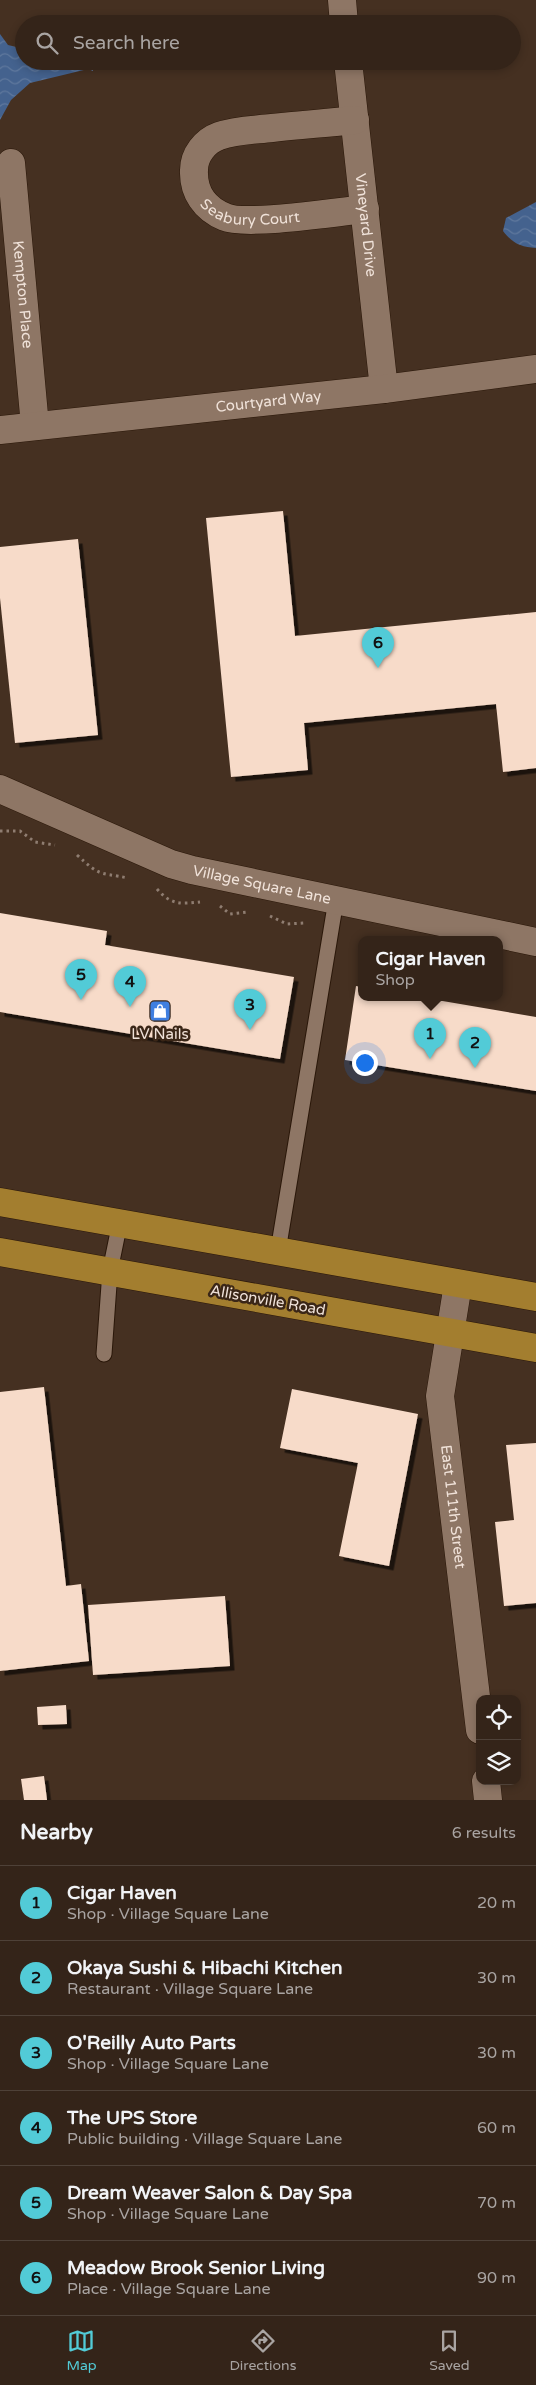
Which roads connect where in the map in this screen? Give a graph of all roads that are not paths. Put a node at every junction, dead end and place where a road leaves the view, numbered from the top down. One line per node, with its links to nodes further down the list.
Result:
1 (342, 0): 2 (street)
2 (343, 15)
3 (349, 70): 4 (street, Vineyard Drive)
4 (355, 120): 6 (street, Vineyard Drive); 6 (street, Seabury Court)
5 (11, 163): 9 (street, Kempton Place)
6 (365, 209): 8 (street, Vineyard Drive)
7 (536, 370): 8 (street, Courtyard Way)
8 (384, 389): 9 (street, Courtyard Way)
9 (35, 426): 10 (street, Courtyard Way)
10 (0, 430)
11 (0, 789): 12 (street, Village Square Lane)
12 (336, 900): 13 (street, Village Square Lane); 16 (lane)
13 (536, 942)
14 (0, 1202): 15 (main road)
15 (120, 1222): 16 (main road); 18 (lane)
16 (278, 1251): 19 (main road)
17 (0, 1252): 18 (main road, Allisonville Road)
18 (110, 1271): 21 (main road, Allisonville Road); 23 (lane)
19 (458, 1284): 20 (main road); 21 (street, East 111th Street)
20 (536, 1297)
21 (450, 1332): 22 (main road, Allisonville Road); 24 (street, East 111th Street)
22 (536, 1348)
23 (104, 1354)
24 (476, 1697)
25 (486, 1785): 26 (street)
26 (488, 1800)

